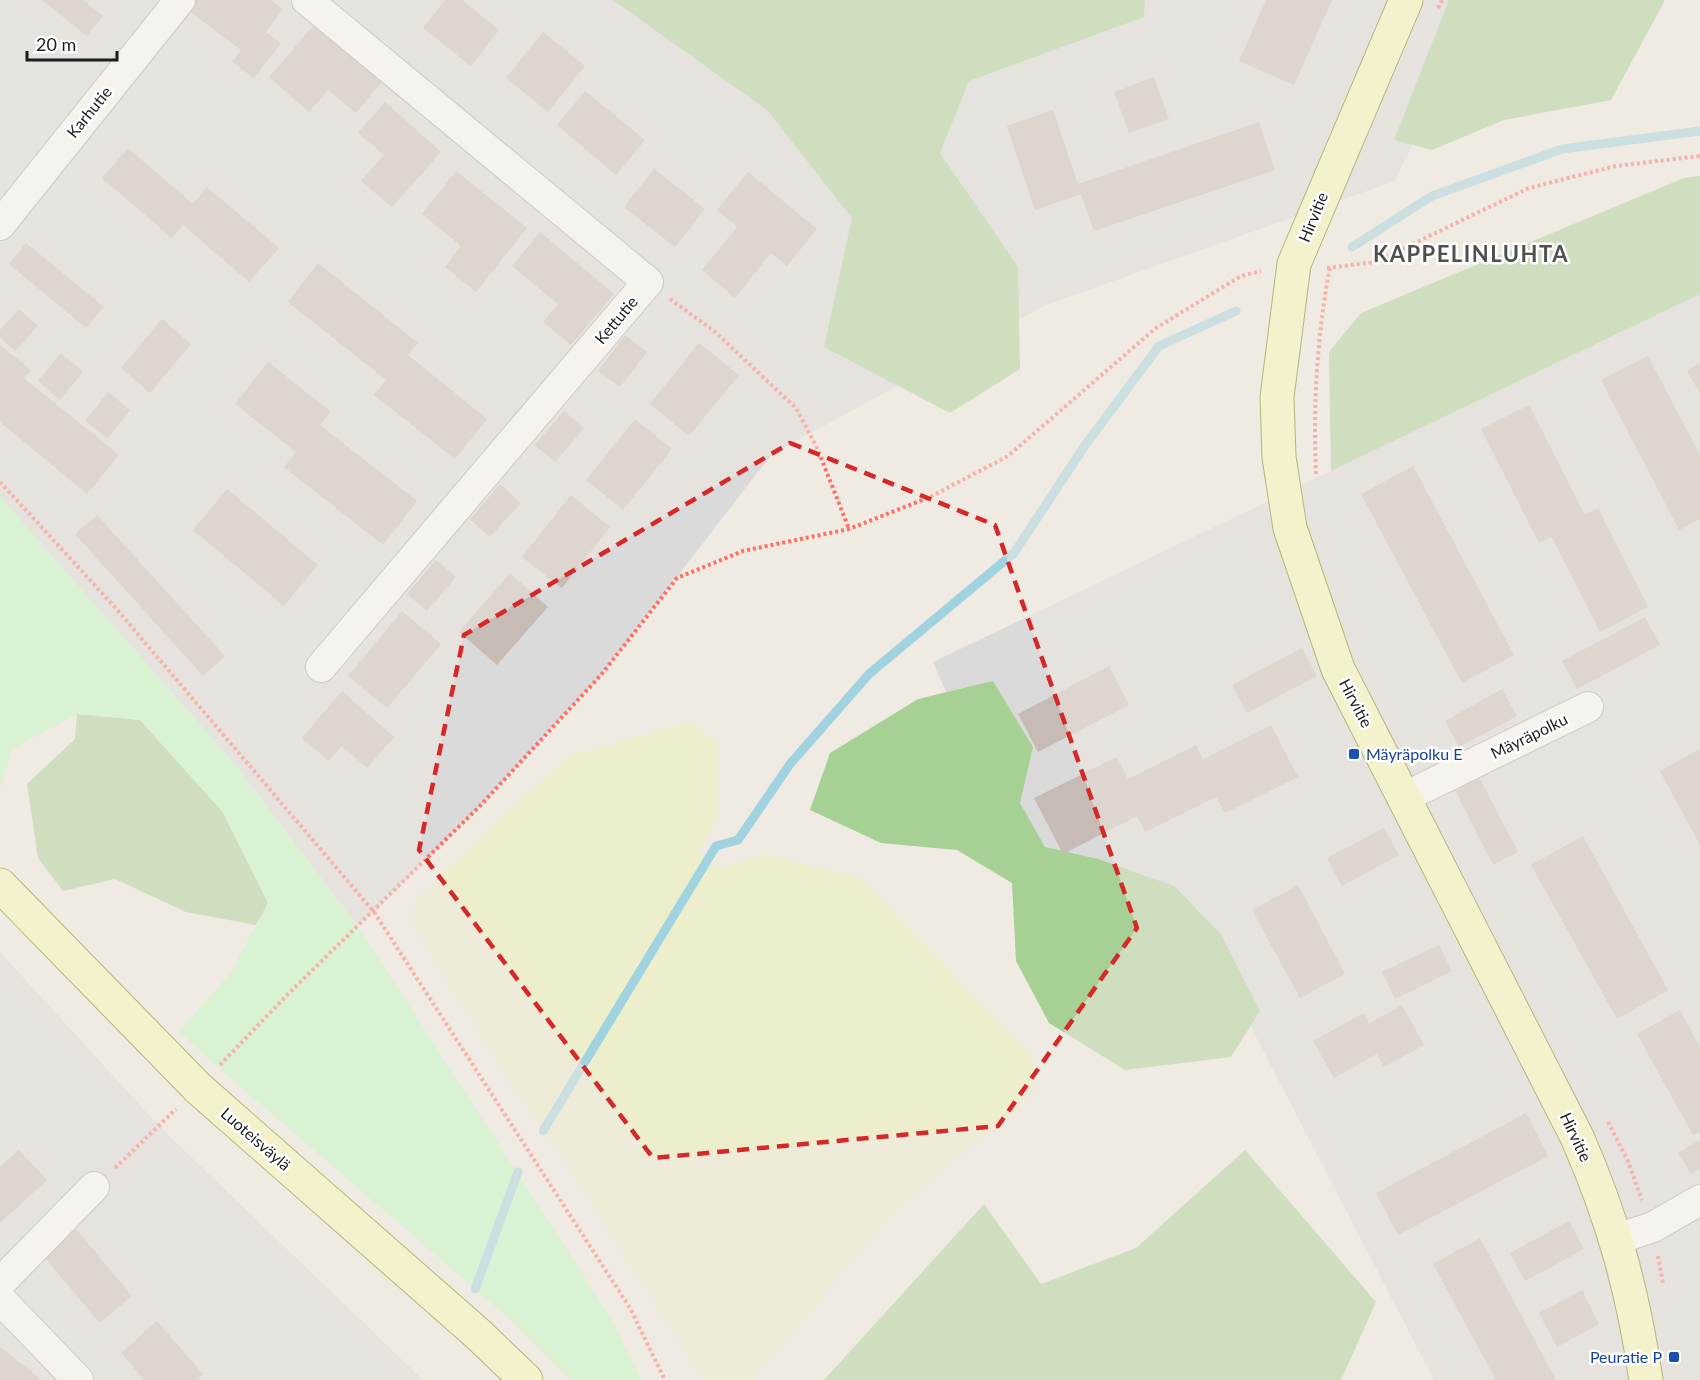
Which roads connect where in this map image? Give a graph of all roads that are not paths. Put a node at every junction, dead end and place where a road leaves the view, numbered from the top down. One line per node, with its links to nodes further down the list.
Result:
1 (180, 0): 4 (street, Karhutie)
2 (307, 0): 5 (street, Kettutie)
3 (1406, 0): 7 (street, Hirvitie)
4 (0, 225)
5 (321, 667)
6 (1588, 707): 7 (street, Mäyräpolku)
7 (1405, 796): 11 (street, Hirvitie)
8 (0, 885): 15 (street, Luoteisväylä)
9 (94, 1187): 12 (street)
10 (1700, 1200): 11 (street)
11 (1617, 1239): 16 (street, Hirvitie)
12 (0, 1283)
13 (0, 1299): 14 (street)
14 (78, 1380)
15 (525, 1380)
16 (1646, 1380)

